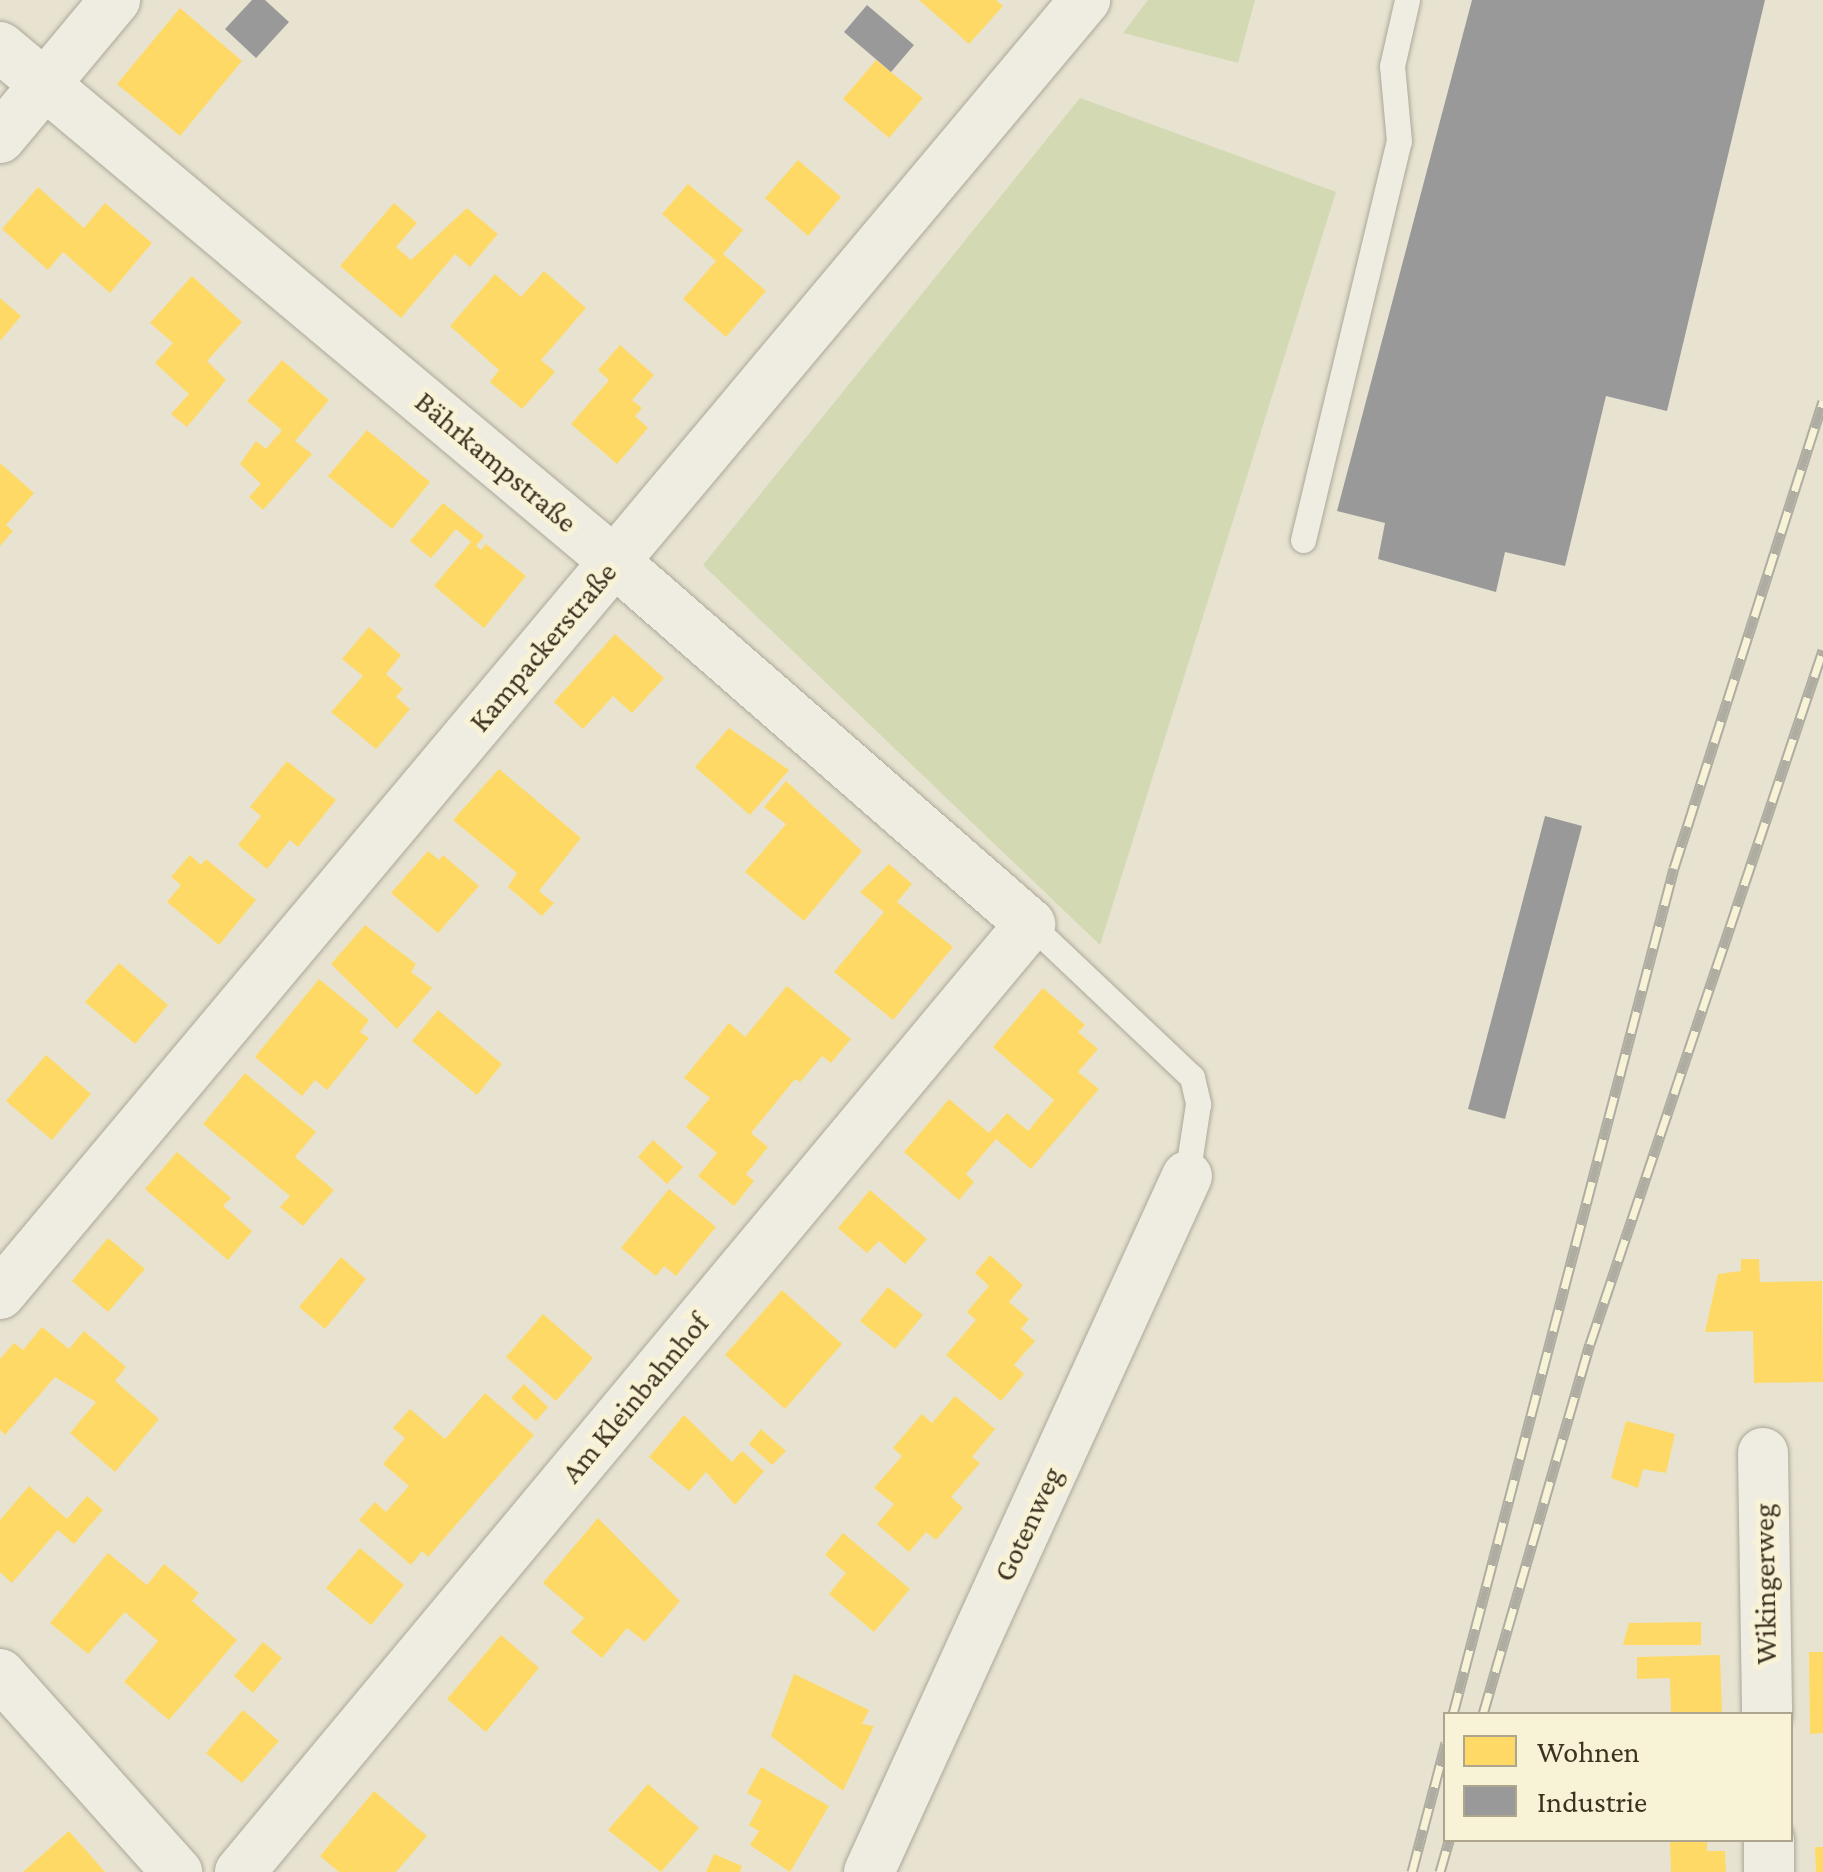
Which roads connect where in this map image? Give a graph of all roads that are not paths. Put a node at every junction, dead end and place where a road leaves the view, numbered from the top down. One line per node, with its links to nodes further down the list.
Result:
1 (115, 0): 5 (street)
2 (1086, 0): 8 (street, Kampackerstraße)
3 (1406, 0): 7 (lane)
4 (0, 48): 5 (street, Bährkampstraße)
5 (45, 84): 6 (street); 8 (street, Bährkampstraße)
6 (0, 138)
7 (1303, 540)
8 (615, 562): 9 (street, Bährkampstraße); 11 (street, Kampackerstraße)
9 (1030, 924): 10 (lane); 17 (street, Am Kleinbahnhof)
10 (1187, 1176): 18 (street, Gotenweg)
11 (0, 1294)
12 (1763, 1453): 14 (street, Wikingerweg)
13 (0, 1674): 16 (street)
14 (1767, 1712)
15 (1769, 1842): 19 (street)
16 (177, 1872)
17 (240, 1872)
18 (869, 1872)
19 (1770, 1872)

